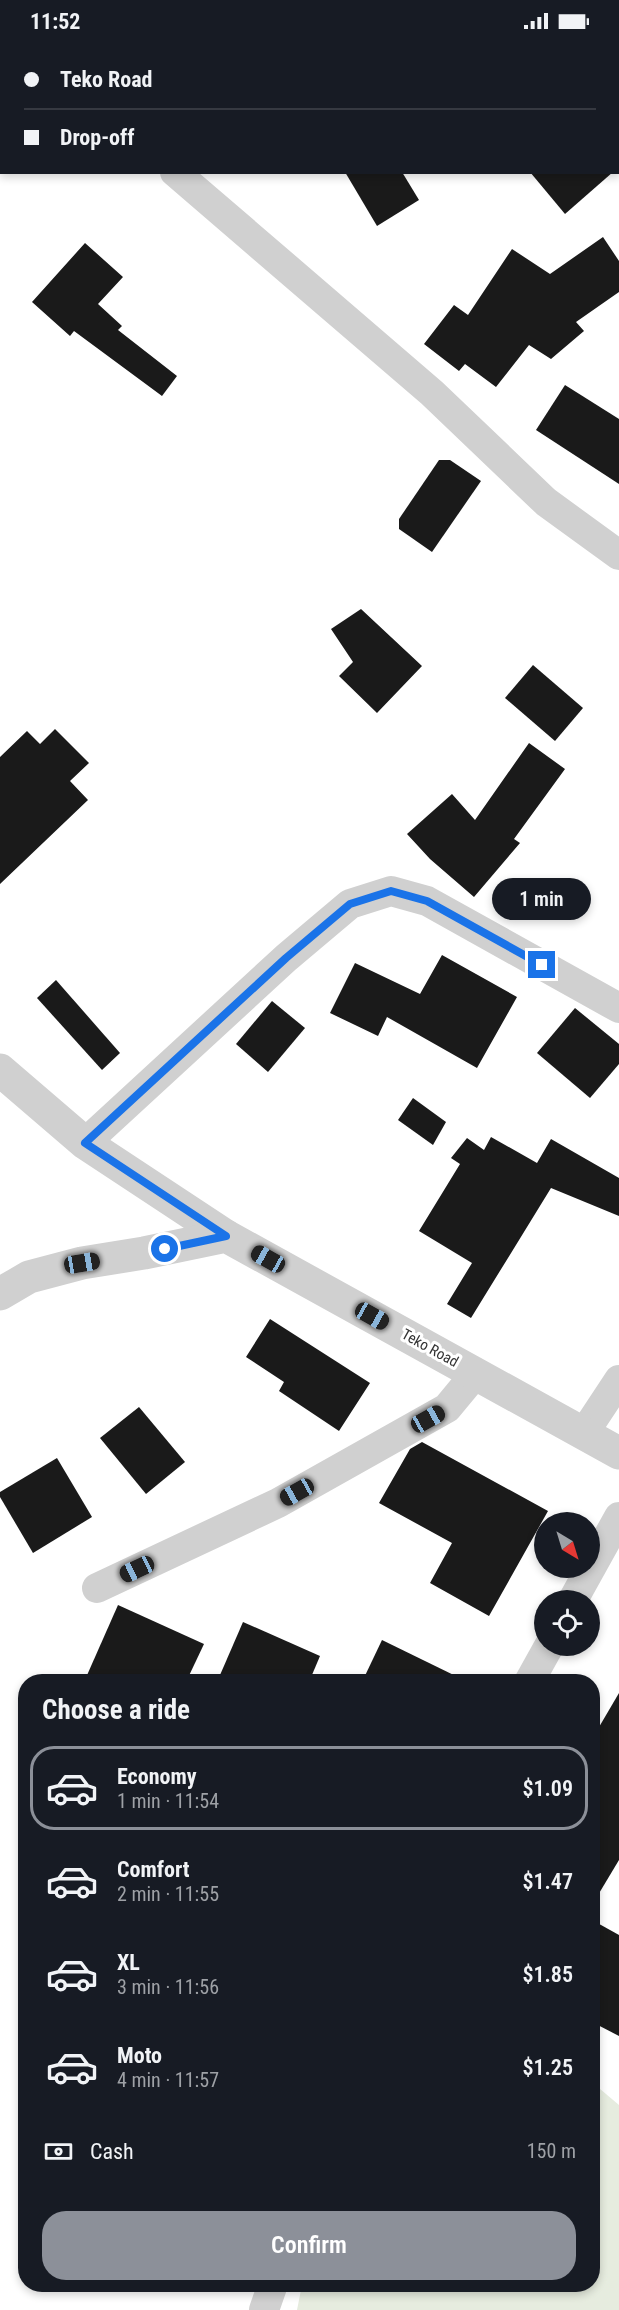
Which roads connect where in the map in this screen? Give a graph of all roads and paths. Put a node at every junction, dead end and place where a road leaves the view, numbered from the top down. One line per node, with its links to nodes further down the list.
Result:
1 (177, 174): 2 (street)
2 (619, 555)
3 (619, 1008): 5 (street)
4 (0, 1070): 5 (street, Teko Road)
5 (85, 1143): 6 (street, Teko Road)
6 (226, 1236): 7 (street); 8 (street, Teko Road)
7 (0, 1294)
8 (476, 1373): 10 (street, Teko Road); 13 (street)
9 (619, 1380): 10 (street)
10 (584, 1433): 11 (street, Teko Road)
11 (619, 1453)
12 (619, 1517): 14 (street)
13 (97, 1588)
14 (579, 1590)
15 (543, 1656): 16 (street)
16 (533, 1674)
17 (270, 2292): 18 (street)
18 (264, 2310)

